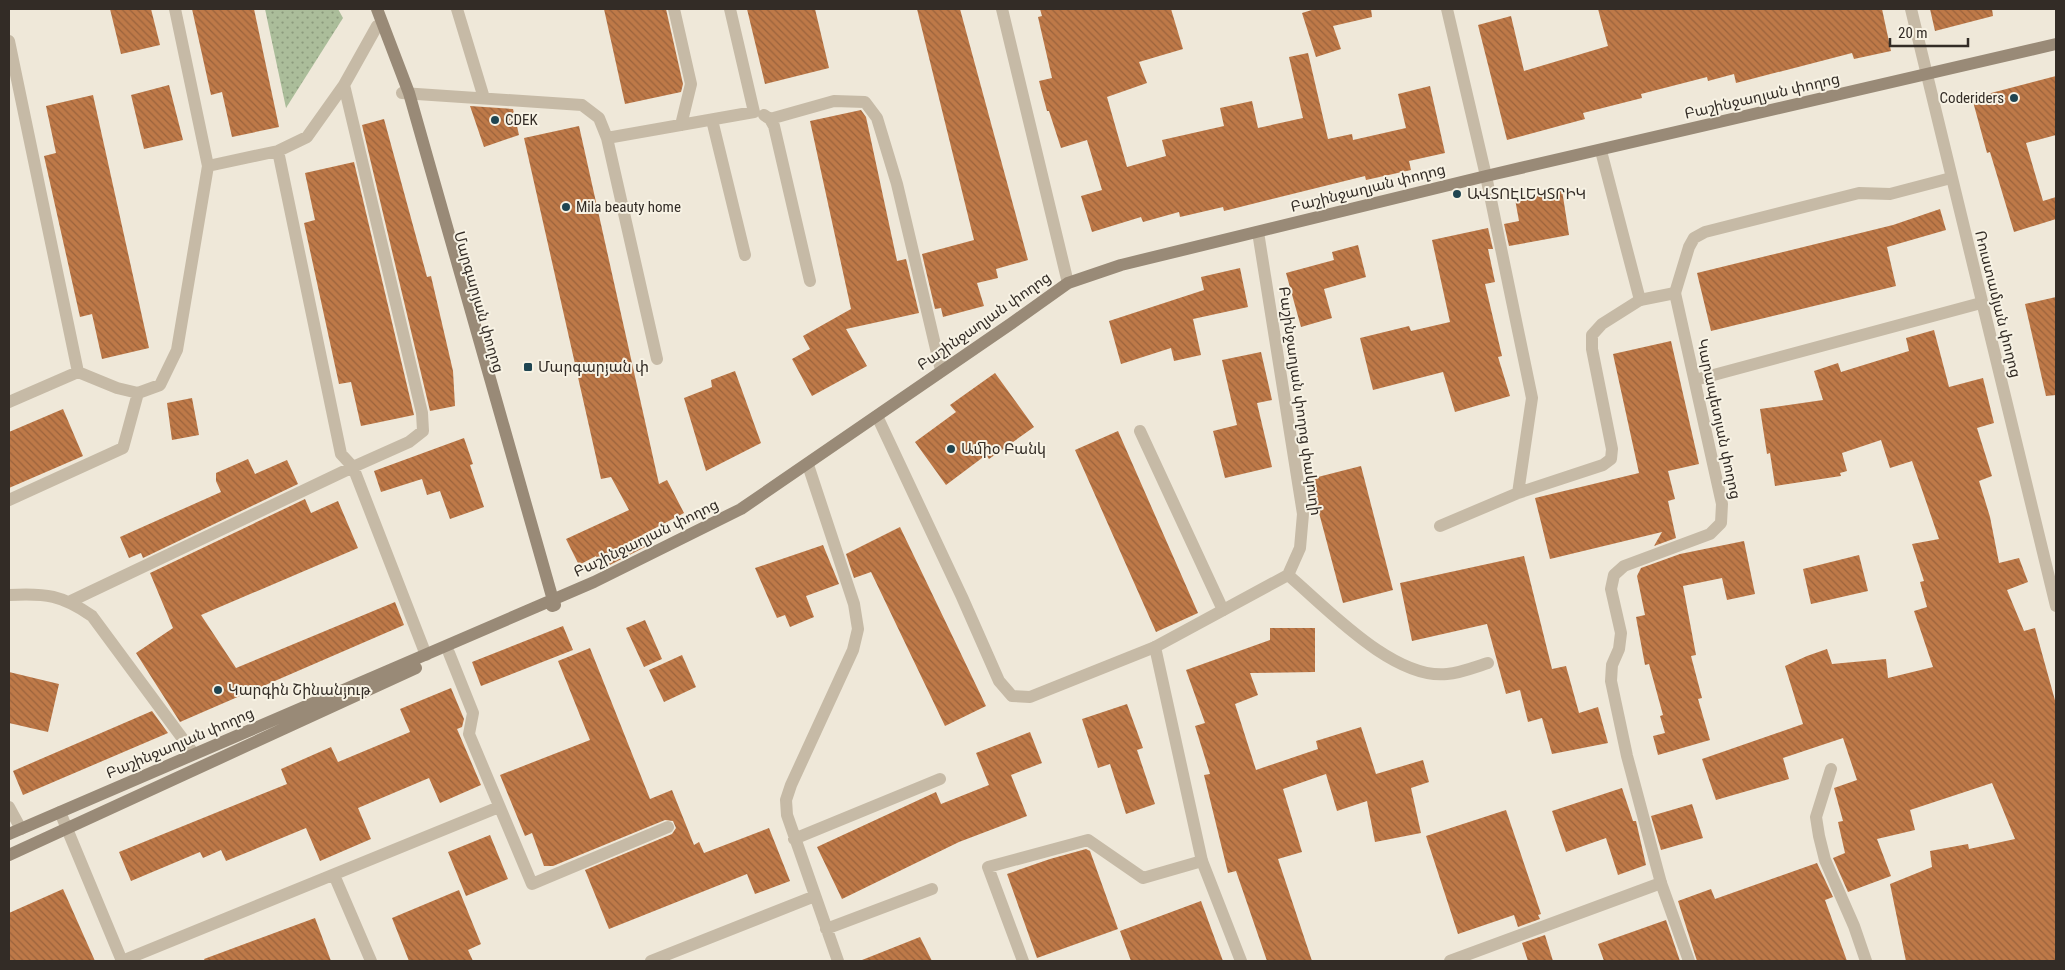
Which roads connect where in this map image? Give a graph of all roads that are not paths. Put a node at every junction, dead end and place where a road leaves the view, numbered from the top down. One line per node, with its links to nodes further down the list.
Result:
1 (175, 9): 24 (street)
2 (369, 9): 10 (main road, Մարգարյան փողոց)
3 (377, 9): 15 (main road, Մարգարյան փողոց)
4 (458, 9): 16 (street)
5 (674, 9): 20 (street)
6 (730, 9): 17 (street)
7 (1002, 9): 30 (street)
8 (1447, 9): 25 (street)
9 (1912, 9): 13 (street, Ռուստամյան փողոց)
10 (377, 26): 14 (street); 15 (main road, Մարգարյան փողոց)
11 (9, 41): 36 (street)
12 (2056, 44): 13 (main road, Բաշինջաղյան փողոց)
13 (1926, 74): 23 (main road, Բաշինջաղյան փողոց); 26 (street, Ռուստամյան փողոց)
14 (344, 85): 22 (street); 43 (street)
15 (406, 93): 16 (street); 50 (main road, Մարգարյան փողոց)
16 (484, 98): 21 (street)
17 (754, 112): 18 (street); 19 (street)
18 (770, 119): 29 (street); 35 (street)
19 (712, 120): 20 (street); 28 (street)
20 (681, 125): 21 (street)
21 (607, 138): 34 (street)
22 (278, 151): 24 (street); 43 (street)
23 (1601, 151): 25 (main road, Բաշինջաղյան փողոց); 32 (street)
24 (208, 166): 38 (street)
25 (1486, 176): 27 (main road, Բաշինջաղյան փողոց); 44 (street)
26 (1951, 178): 31 (street); 33 (street, Ռուստամյան փողոց)
27 (1258, 232): 30 (main road, Բաշինջաղյան փողոց); 47 (street, Բաշինջաղյան փողոց փակուղի)
28 (745, 255)
29 (810, 281)
30 (1068, 282): 35 (main road, Բաշինջաղյան փողոց)
31 (1675, 293): 32 (street); 37 (street, Կարապետյան փողոց)
32 (1640, 300): 44 (street)
33 (1981, 303): 37 (street); 51 (street, Ռուստամյան փողոց)
34 (657, 358)
35 (941, 370): 40 (main road, Բաշինջաղյան փողոց)
36 (78, 372): 38 (street); 39 (street)
37 (1695, 380): 70 (street, Կարապետյան փողոց)
38 (138, 393): 45 (street)
39 (9, 402)
40 (877, 416): 42 (main road, Բաշինջաղյան փողոց); 53 (street)
41 (1140, 430): 52 (street)
42 (808, 465): 50 (main road, Բաշինջաղյան փողոց); 66 (street)
43 (354, 467): 49 (street); 55 (street)
44 (1518, 493): 46 (street)
45 (9, 500)
46 (1440, 526)
47 (1288, 575): 52 (street); 56 (street)
48 (9, 595): 49 (street)
49 (71, 601): 57 (street)
50 (551, 604): 54 (main road, Բաշինջաղյան փողոց); 55 (main road, Բաշինջաղյան փողոց)
51 (2056, 606)
52 (1223, 610): 53 (street)
53 (1155, 647): 68 (street)
54 (449, 653): 61 (street); 64 (main road, Բաշինջաղյան փողոց)
55 (426, 655): 57 (main road, Բաշինջաղյան փողոց)
56 (1488, 663)
57 (194, 754): 62 (main road, Բաշինջաղյան փողոց)
58 (1831, 769): 82 (street)
59 (940, 779): 66 (street)
60 (9, 807): 65 (street)
61 (499, 807): 63 (street); 69 (street)
62 (60, 812): 64 (street); 65 (main road, Բաշինջաղյան փողոց)
63 (668, 827)
64 (66, 828): 67 (main road, Բաշինջաղյան փողոց); 74 (street)
65 (15, 832)
66 (794, 839): 72 (street)
67 (9, 855)
68 (1202, 860): 78 (street); 79 (street)
69 (334, 875): 74 (street); 75 (street)
70 (1660, 879): 80 (street); 81 (street, Կարապետյան փողոց)
71 (932, 889): 73 (street)
72 (815, 896): 73 (street); 76 (street)
73 (826, 929): 77 (street)
74 (122, 961)
75 (371, 961)
76 (651, 961)
77 (838, 961)
78 (1023, 961)
79 (1241, 961)
80 (1450, 961)
81 (1689, 961)
82 (1866, 961)

